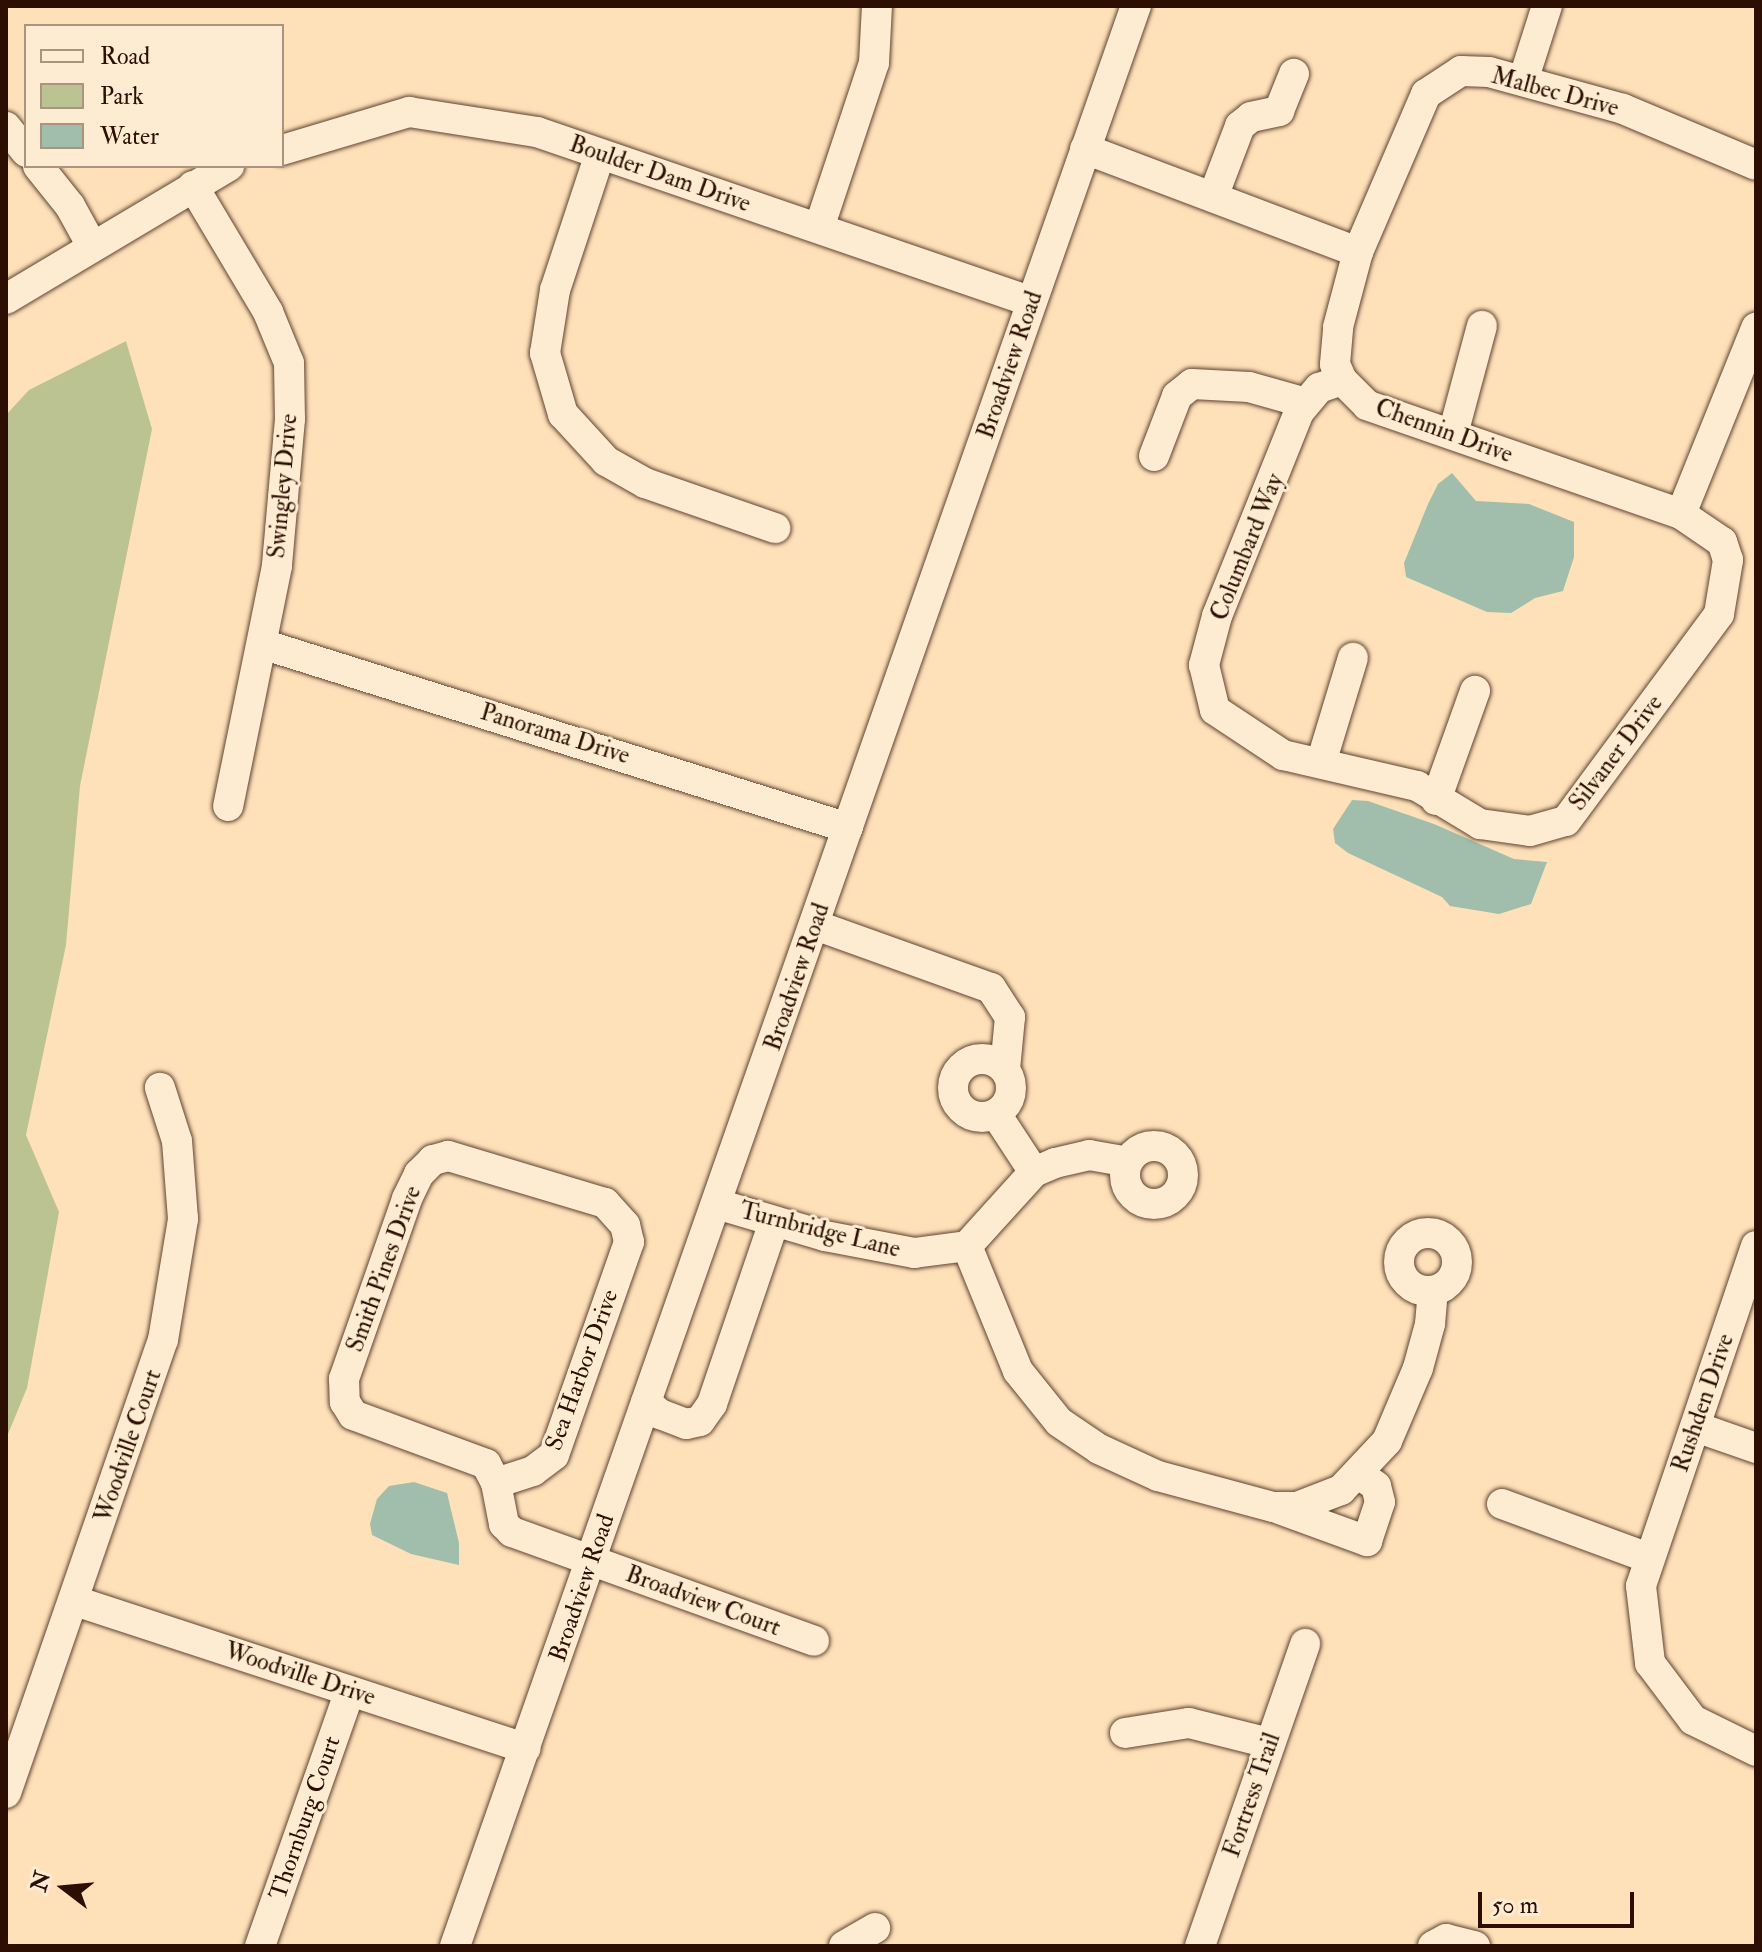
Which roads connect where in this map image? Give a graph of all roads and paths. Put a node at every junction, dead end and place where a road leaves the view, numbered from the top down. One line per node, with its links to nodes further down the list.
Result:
1 (877, 6): 16 (street)
2 (1136, 6): 8 (street, Broadview Road)
3 (1547, 6): 5 (street)
4 (1294, 74): 15 (street)
5 (1523, 81): 11 (street, Malbec Drive); 18 (street, Malbec Drive)
6 (6, 127): 9 (street)
7 (284, 149): 10 (street, Boulder Dam Drive)
8 (1085, 149): 15 (street); 20 (street, Broadview Road)
9 (24, 150)
10 (600, 154): 16 (street, Boulder Dam Drive); 28 (street)
11 (1756, 165)
12 (40, 168): 17 (street)
13 (225, 168): 14 (street)
14 (193, 186): 17 (street); 30 (street, Swingley Drive)
15 (1213, 197): 18 (street)
16 (819, 228): 20 (street, Boulder Dam Drive)
17 (91, 244): 19 (street)
18 (1358, 252): 23 (street)
19 (6, 299)
20 (1032, 302): 37 (street, Broadview Road)
21 (1482, 326): 25 (street)
22 (1756, 328): 27 (street)
23 (1342, 380): 24 (street); 25 (street, Chennin Drive)
24 (1306, 403): 26 (street); 33 (street, Columbard Way)
25 (1453, 434): 27 (street, Chennin Drive)
26 (1154, 456)
27 (1681, 514): 29 (street, Chennin Drive)
28 (775, 528)
29 (1722, 542): 35 (street, Silvaner Drive)
30 (262, 644): 36 (street, Swingley Drive); 37 (street, Panorama Drive)
31 (1353, 658): 34 (street)
32 (1475, 691): 35 (street)
33 (1236, 727): 34 (street, Silvaner Drive)
34 (1321, 763): 35 (street, Silvaner Drive)
35 (1436, 800)
36 (228, 806)
37 (848, 828): 38 (street, Broadview Road)
38 (815, 925): 39 (street); 44 (street, Broadview Road)
39 (1005, 1069): 41 (street); 41 (street)
40 (160, 1088): 59 (street, Woodville Court)
41 (996, 1114): 43 (street)
42 (1127, 1162): 43 (street)
43 (1034, 1172): 47 (street)
44 (717, 1204): 45 (street, Turnbridge Lane); 50 (street, Broadview Road)
45 (774, 1222): 47 (street, Turnbridge Lane); 50 (street)
46 (625, 1225): 54 (street, Sea Harbor Drive); 54 (street, Smith Pines Drive)
47 (967, 1246): 56 (street)
48 (1756, 1246): 51 (street, Rushden Drive)
49 (1433, 1291): 53 (street)
50 (646, 1402): 58 (street, Broadview Road)
51 (1696, 1427): 52 (street); 57 (street, Rushden Drive)
52 (1756, 1448)
53 (1360, 1475): 56 (street); 56 (street)
54 (496, 1483): 58 (street, Broadview Court)
55 (1502, 1504): 57 (street)
56 (1273, 1507)
57 (1649, 1558): 66 (street, Rushden Drive)
58 (591, 1561): 60 (street, Broadview Court); 65 (street, Broadview Road)
59 (75, 1601): 62 (street, Woodville Drive); 67 (street, Woodville Court)
60 (814, 1641)
61 (1305, 1644): 64 (street, Fortress Trail)
62 (350, 1691): 65 (street, Woodville Drive); 69 (street, Thornburg Court)
63 (1125, 1733): 64 (street)
64 (1269, 1743): 72 (street, Fortress Trail)
65 (526, 1748): 70 (street, Broadview Road)
66 (1756, 1751)
67 (6, 1793)
68 (875, 1928): 71 (street)
69 (260, 1946)
70 (455, 1946)
71 (844, 1946)
72 (1200, 1946)
73 (1433, 1946): 74 (street)
74 (1475, 1946)

